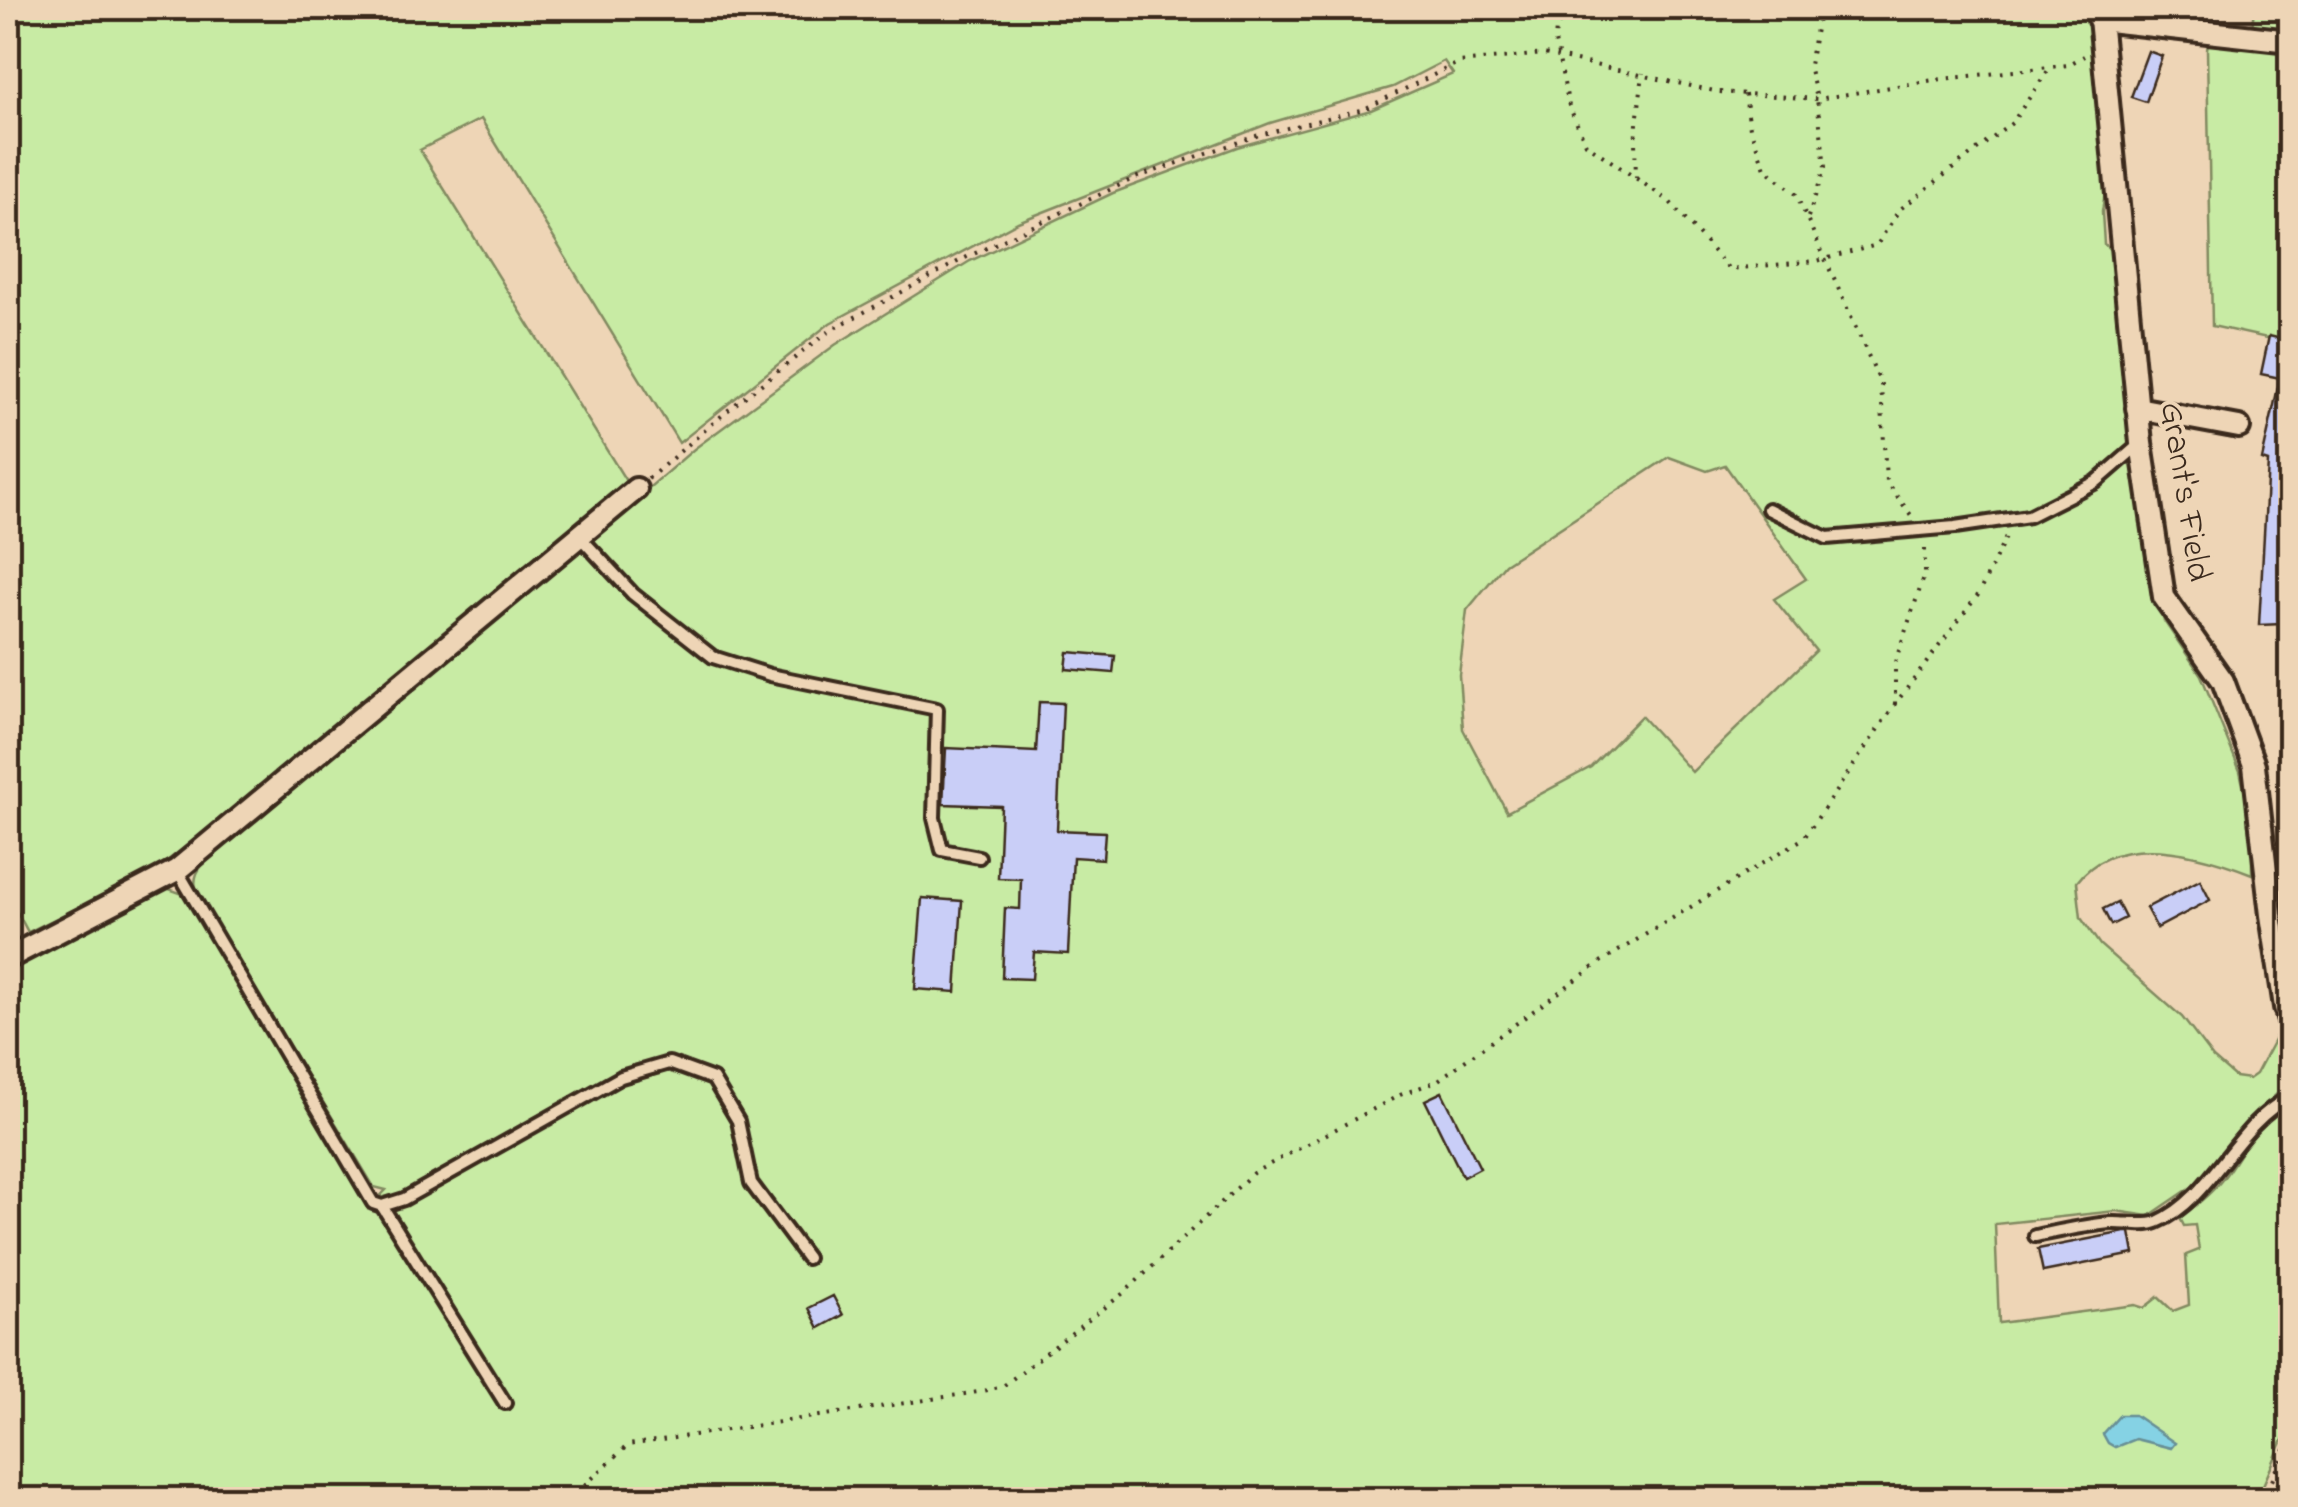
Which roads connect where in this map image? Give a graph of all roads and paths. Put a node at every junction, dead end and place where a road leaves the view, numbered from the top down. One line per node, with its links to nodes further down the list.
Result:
1 (1546, 8): 6 (path)
2 (1562, 8): 6 (path)
3 (1575, 8): 6 (path)
4 (1820, 8): 13 (path)
5 (2098, 14): 7 (street); 8 (street, Grant's Field)
6 (1562, 20): 9 (path)
7 (2290, 41)
8 (2101, 46): 10 (path); 17 (street, Grant's Field)
9 (1558, 56): 11 (path); 14 (path); 20 (path)
10 (2052, 66): 13 (path); 16 (path)
11 (1643, 73): 12 (path); 14 (path)
12 (1744, 94): 13 (path); 15 (path)
13 (1817, 99): 15 (path)
14 (1636, 178): 16 (path)
15 (1807, 220): 16 (path)
16 (1824, 258): 23 (path)
17 (2137, 408): 18 (street); 19 (street, Grant's Field)
18 (2238, 426)
19 (2141, 443): 22 (lane); 29 (street, Grant's Field)
20 (636, 488): 24 (street)
21 (1768, 508): 23 (lane)
22 (2015, 518): 23 (lane); 25 (path)
23 (1924, 530): 25 (path)
24 (579, 536): 26 (lane); 27 (street)
25 (1895, 704): 36 (path)
26 (979, 857)
27 (177, 870): 28 (street); 31 (lane)
28 (8, 958)
29 (2290, 1023)
30 (2290, 1097): 32 (lane)
31 (382, 1206): 33 (lane); 34 (lane)
32 (2036, 1236)
33 (807, 1258)
34 (506, 1403)
35 (2290, 1438): 37 (path)
36 (569, 1500)
37 (2264, 1500)

